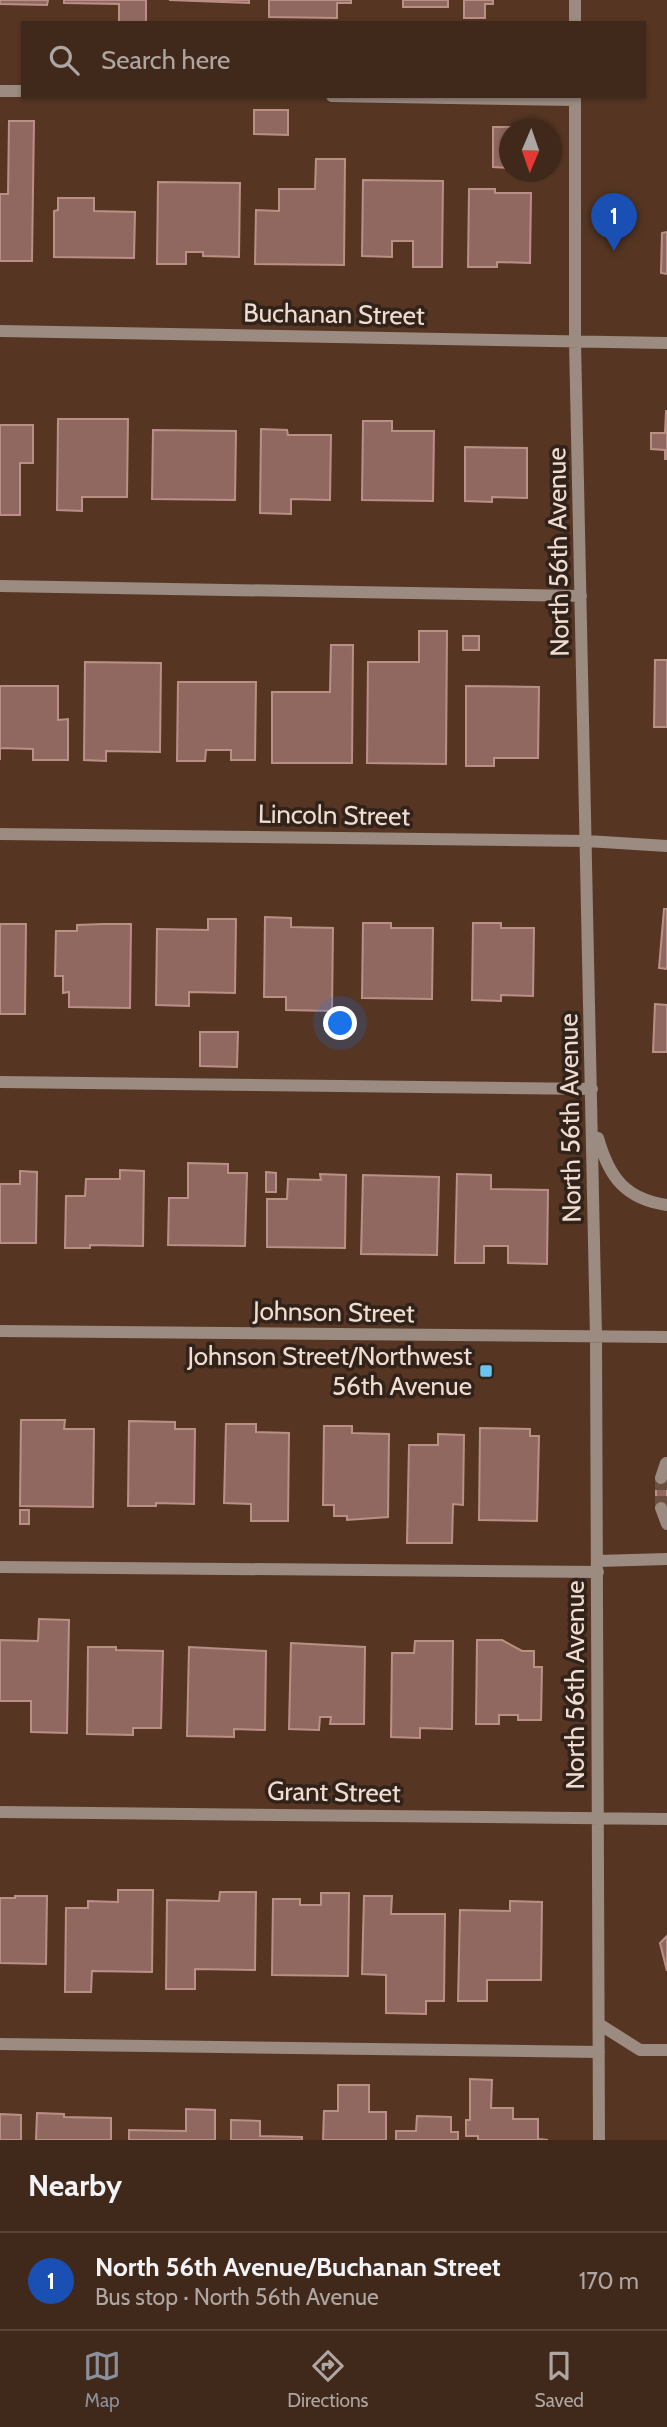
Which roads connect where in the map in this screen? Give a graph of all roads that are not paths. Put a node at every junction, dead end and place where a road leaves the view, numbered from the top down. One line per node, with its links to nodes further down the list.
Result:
1 (575, 0): 2 (street)
2 (575, 21)
3 (0, 91): 4 (street)
4 (21, 92)
5 (575, 98): 7 (street, North 56th Avenue)
6 (0, 331): 7 (street, Buchanan Street)
7 (575, 341): 8 (street, Buchanan Street); 10 (street, North 56th Avenue)
8 (667, 343)
9 (0, 586): 10 (street)
10 (581, 596): 12 (street, North 56th Avenue)
11 (0, 834): 12 (street, Lincoln Street)
12 (587, 841): 13 (street, Lincoln Street); 15 (street, North 56th Avenue)
13 (667, 846)
14 (0, 1082): 15 (street)
15 (592, 1089): 16 (street, North 56th Avenue)
16 (592, 1121): 17 (street); 19 (street, North 56th Avenue)
17 (667, 1205)
18 (0, 1331): 19 (street, Johnson Street)
19 (596, 1337): 20 (street, Johnson Street); 26 (street, North 56th Avenue)
20 (667, 1337)
21 (667, 1463): 22 (street)
22 (661, 1478)
23 (661, 1508): 24 (street)
24 (667, 1524)
25 (667, 1559): 26 (street)
26 (598, 1566): 27 (street); 29 (street, North 56th Avenue)
27 (0, 1567)
28 (0, 1812): 29 (street, Grant Street)
29 (599, 1818): 30 (street, Grant Street); 31 (street, North 56th Avenue)
30 (667, 1819)
31 (599, 2024): 33 (street); 34 (street, North 56th Avenue)
32 (0, 2044): 34 (street)
33 (667, 2050)
34 (599, 2052): 35 (street, North 56th Avenue)
35 (599, 2140)

